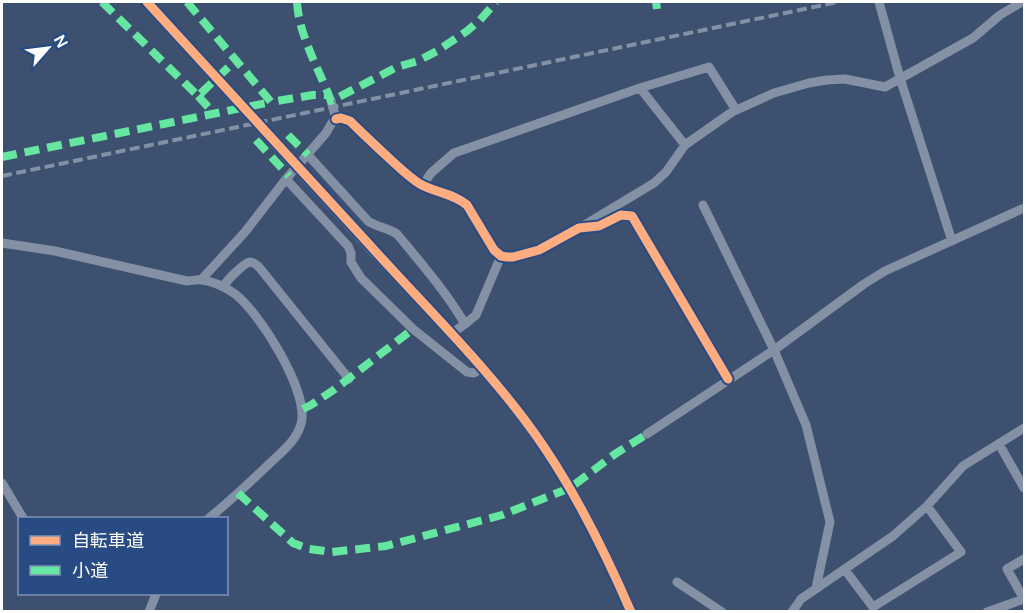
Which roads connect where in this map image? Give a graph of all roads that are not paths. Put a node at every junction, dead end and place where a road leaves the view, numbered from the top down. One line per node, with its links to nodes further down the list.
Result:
1 (147, 2): 24 (street, bridge)
2 (879, 2): 4 (street)
3 (1022, 2): 4 (street)
4 (900, 78): 7 (street); 18 (street)
5 (640, 88): 7 (street); 9 (street); 12 (street)
6 (331, 101): 8 (street)
7 (736, 110): 9 (street)
8 (336, 119): 10 (street); 12 (street)
9 (685, 145): 13 (street)
10 (308, 155): 11 (street); 23 (street)
11 (286, 179): 21 (street); 26 (street)
12 (423, 185): 20 (street)
13 (623, 202): 16 (street); 17 (street)
14 (703, 206): 25 (street)
15 (1024, 208): 18 (street)
16 (632, 216): 17 (street); 28 (street)
17 (579, 228): 20 (street)
18 (952, 241): 25 (street)
19 (2, 243): 21 (street)
20 (501, 256): 23 (street)
21 (201, 280): 22 (street)
22 (223, 287): 27 (street); 38 (street)
23 (465, 324): 24 (street)
24 (451, 334): 26 (street)
25 (774, 350): 28 (street); 42 (street)
26 (482, 368): 46 (street)
27 (349, 378)
28 (728, 379): 30 (street)
29 (1024, 428): 31 (street)
30 (647, 434)
31 (999, 444): 33 (street); 36 (street)
32 (2, 483): 34 (street)
33 (1024, 488)
34 (11, 499): 35 (street); 37 (street)
35 (2, 505)
36 (927, 506): 40 (street); 40 (street)
37 (22, 517)
38 (211, 517)
39 (1024, 559): 44 (street)
40 (845, 570): 42 (street)
41 (677, 582): 47 (street)
42 (816, 588): 48 (street)
43 (155, 595): 45 (street)
44 (1024, 599): 49 (street)
45 (149, 612)
46 (631, 612)
47 (722, 612)
48 (792, 612)
49 (987, 612)

